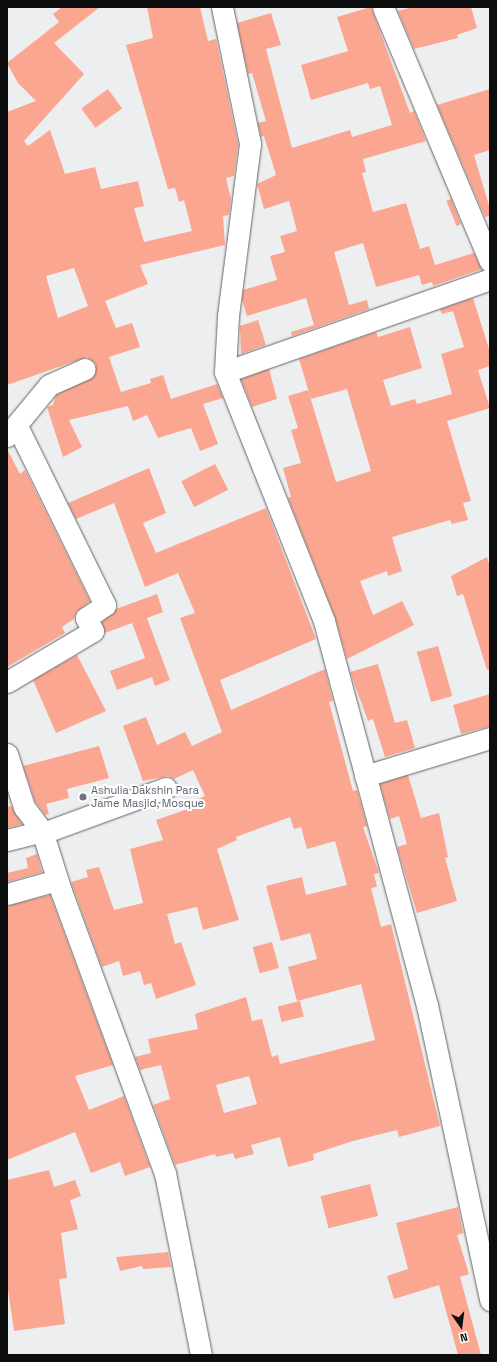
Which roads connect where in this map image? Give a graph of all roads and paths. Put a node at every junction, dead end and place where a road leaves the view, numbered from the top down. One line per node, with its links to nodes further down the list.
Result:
1 (222, 7): 6 (street)
2 (383, 7): 3 (street)
3 (490, 261)
4 (490, 279): 6 (street)
5 (85, 369): 7 (street)
6 (225, 372): 11 (street)
7 (12, 431): 8 (street)
8 (7, 682)
9 (490, 738): 11 (street)
10 (7, 754): 13 (street)
11 (366, 776): 17 (street)
12 (166, 788): 13 (street)
13 (42, 832): 14 (street); 15 (street)
14 (7, 840)
15 (57, 880): 16 (street); 18 (street)
16 (7, 894)
17 (490, 1300)
18 (201, 1355)

